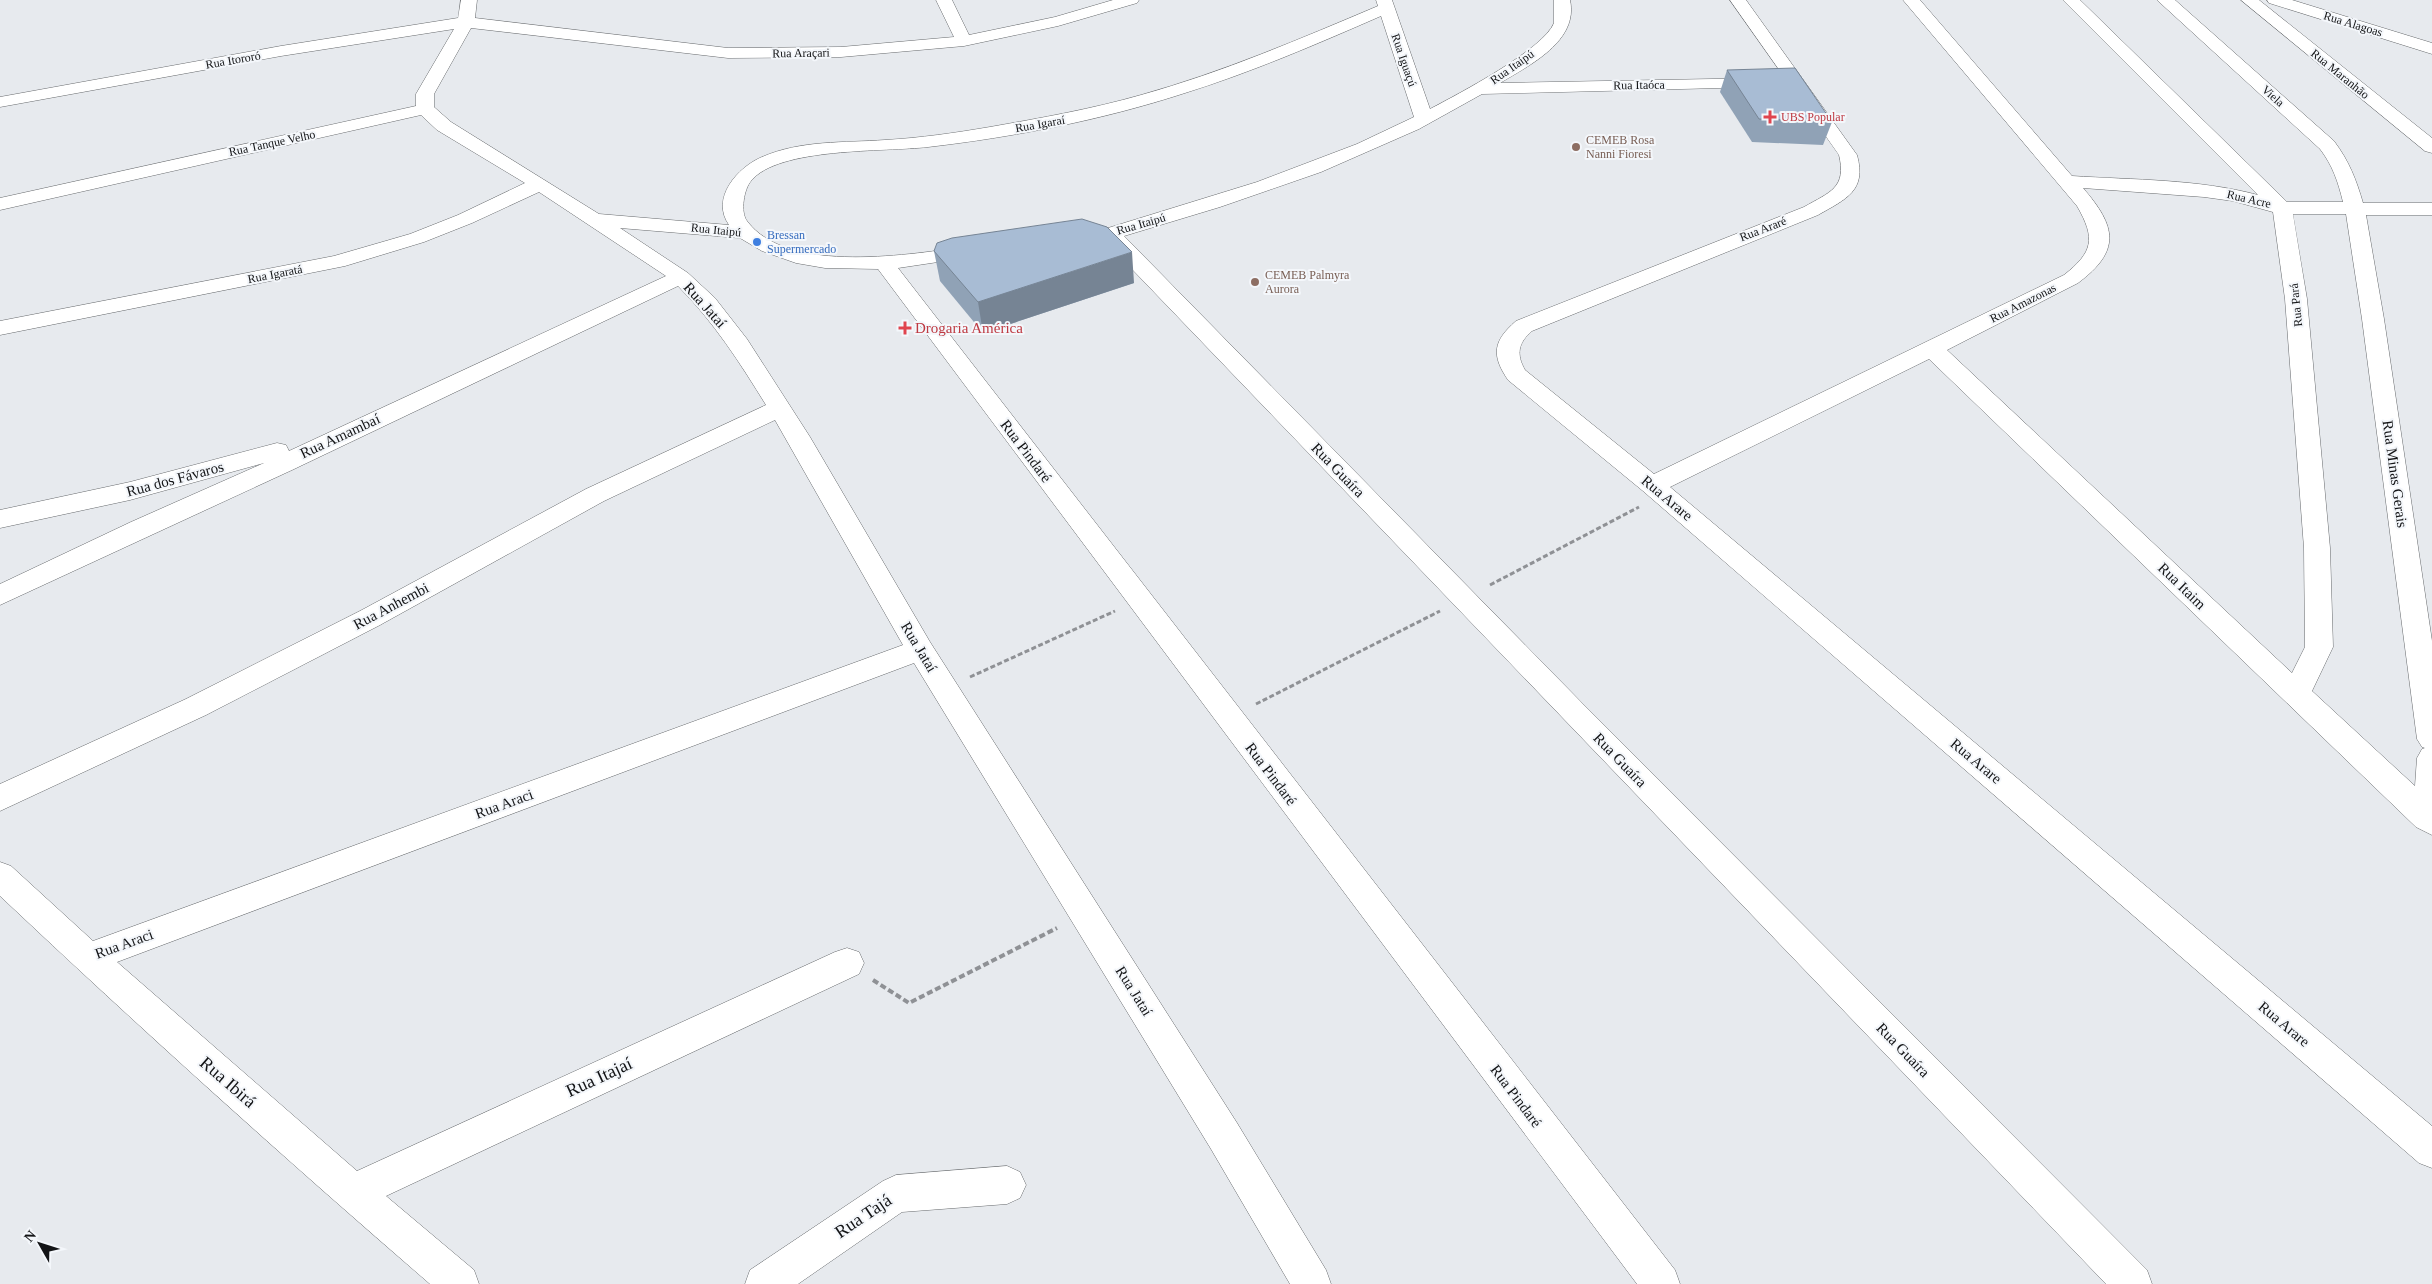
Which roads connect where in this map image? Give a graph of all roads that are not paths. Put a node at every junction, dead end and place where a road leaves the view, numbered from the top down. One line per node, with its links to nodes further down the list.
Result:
1 (469, 0): 12 (street)
2 (944, 0): 13 (street)
3 (1131, 0): 13 (street, Rua Araçari)
4 (1562, 0): 16 (street, Rua Itaipú)
5 (1738, 0): 15 (street, Rua Araré)
6 (1911, 0): 21 (street, Rua Amazonas)
7 (2071, 0): 24 (street)
8 (2165, 0): 26 (street, Viela)
9 (2249, 0): 20 (street, Rua Maranhão)
10 (2275, 0): 14 (street, Rua Alagoas)
11 (1385, 4): 19 (street, Rua Iguaçú); 28 (street, Rua Igaraí)
12 (466, 22): 13 (street, Rua Araçari); 17 (street, Rua Itororó); 18 (street)
13 (964, 41)
14 (2432, 49)
15 (1796, 81): 16 (street, Rua Itaóca); 36 (street, Rua Araré)
16 (1481, 89): 19 (street, Rua Itaipú)
17 (0, 102)
18 (426, 109): 22 (street, Rua Jataí); 23 (street, Rua Tanque Velho)
19 (1424, 120): 29 (street, Rua Itaipú)
20 (2432, 147)
21 (2066, 181): 24 (street, Rua Acre); 35 (street, Rua Amazonas)
22 (540, 184): 27 (street, Rua Jataí); 34 (street, Rua Igaratá)
23 (0, 204)
24 (2282, 208): 26 (street, Rua Acre); 45 (street, Rua Pará)
25 (2432, 209): 26 (street, Rua Acre)
26 (2355, 210): 46 (street, Rua Minas Gerais)
27 (595, 220): 28 (street, Rua Itaipú); 33 (street, Rua Jataí)
28 (745, 232): 32 (street, Rua Itaipú)
29 (1110, 234): 30 (street, Rua Itaipú); 60 (street, Rua Guaíra)
30 (1072, 239)
31 (986, 250): 32 (street, Rua Itaipú)
32 (883, 262): 59 (street, Rua Pindaré)
33 (681, 277): 37 (street, Rua Jataí); 38 (street, Rua Amambaí)
34 (0, 328)
35 (1932, 349): 39 (street, Rua Amazonas); 45 (street, Rua Itaim)
36 (1516, 375): 39 (street, Rua Arare)
37 (778, 409): 44 (street, Rua Jataí); 48 (street, Rua Anhembi)
38 (349, 432): 40 (street, Rua dos Fávaros); 42 (street, Rua Amambaí)
39 (1652, 485): 53 (street, Rua Arare)
40 (130, 491): 41 (street, Rua dos Fávaros); 42 (street)
41 (0, 519)
42 (140, 528): 43 (street, Rua Amambaí)
43 (0, 595)
44 (920, 650): 51 (street, Rua Araci); 58 (street, Rua Jataí)
45 (2296, 694): 49 (street, Rua Itaim)
46 (2432, 739)
47 (2432, 758): 49 (street)
48 (0, 798)
49 (2430, 820)
50 (0, 876): 51 (street, Rua Ibirá)
51 (87, 958): 55 (street, Rua Ibirá)
52 (847, 963): 55 (street, Rua Itajaí)
53 (2432, 1150)
54 (1007, 1184): 57 (street, Rua Tajá)
55 (352, 1192): 56 (street, Rua Ibirá)
56 (460, 1284)
57 (764, 1284)
58 (1312, 1284)
59 (1661, 1284)
60 (2133, 1284)

